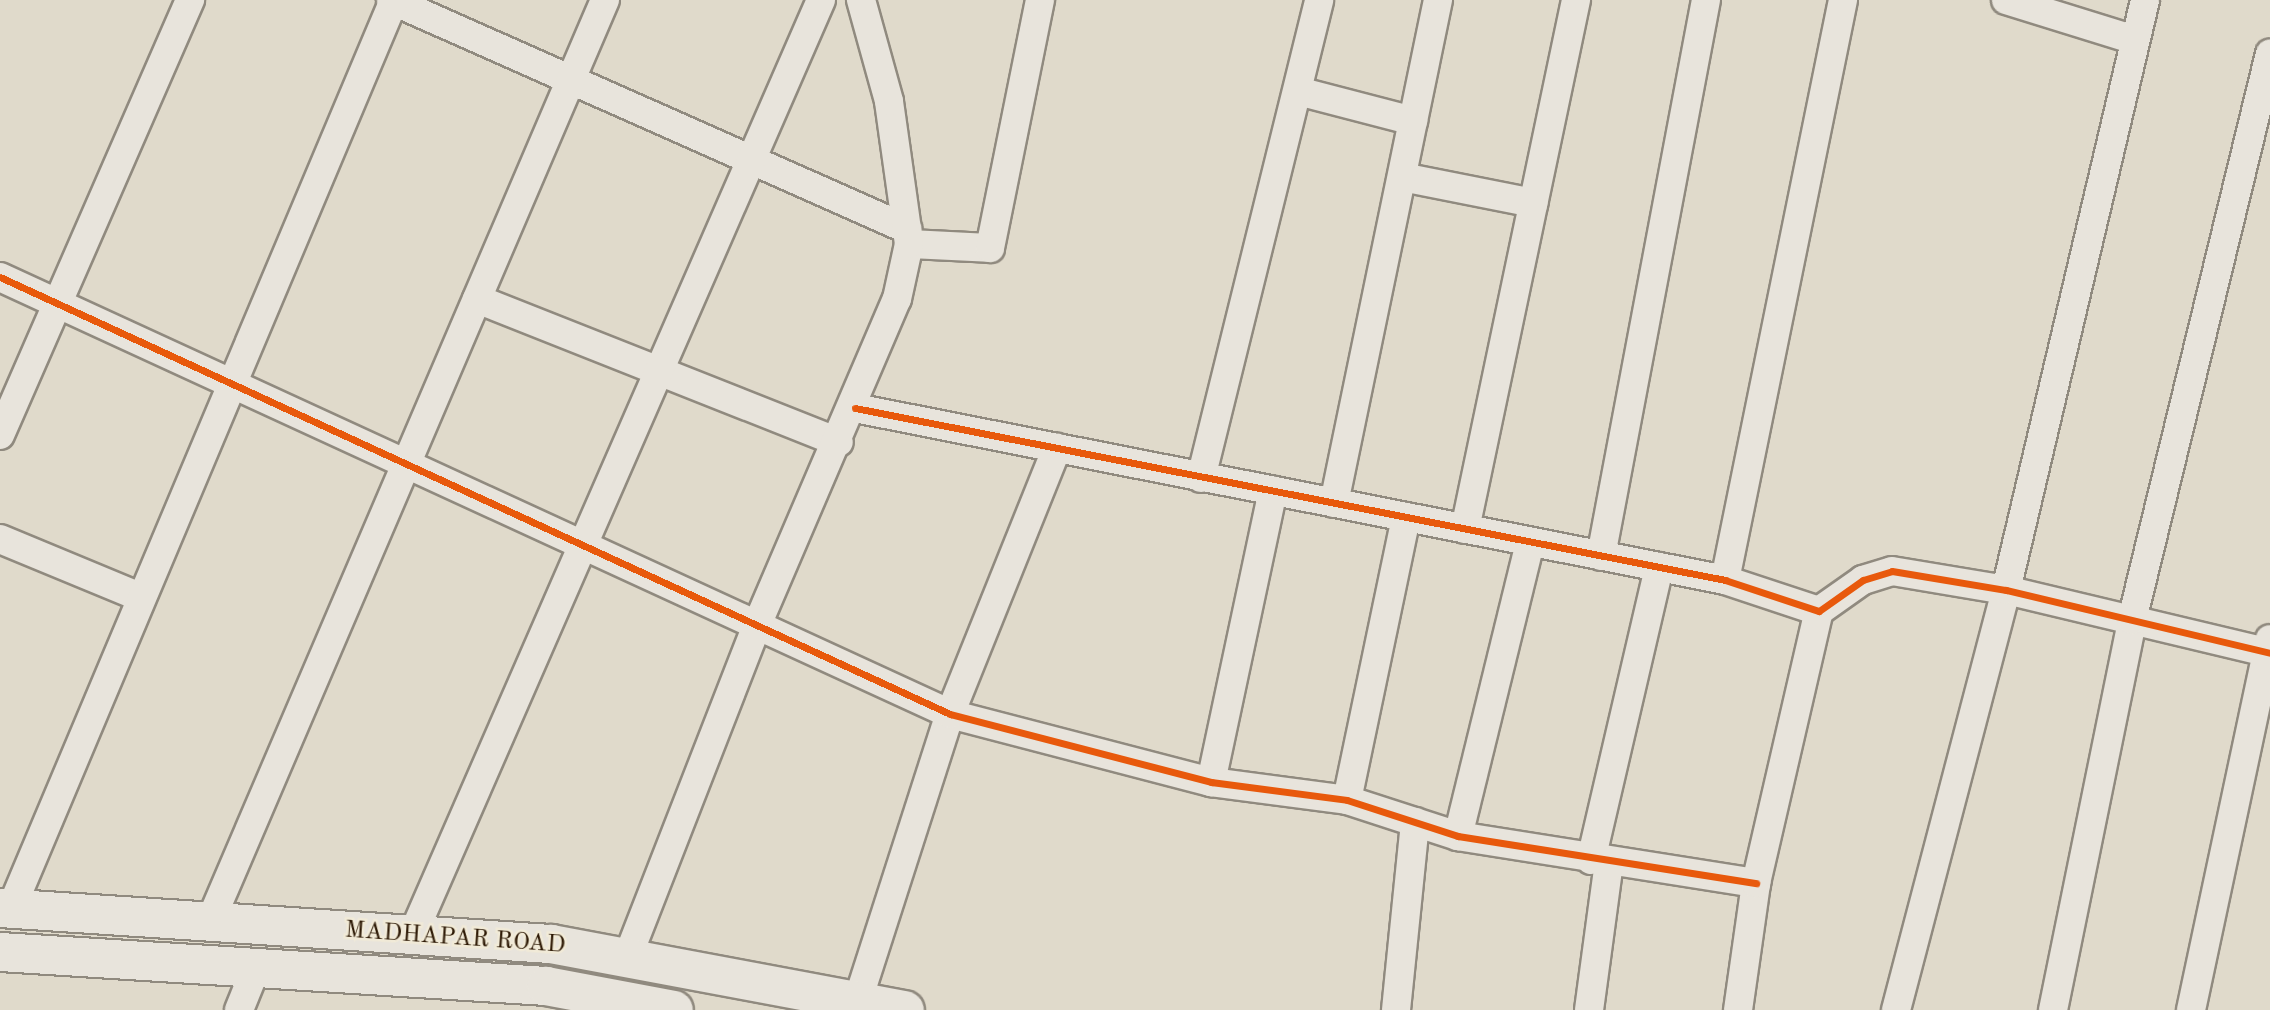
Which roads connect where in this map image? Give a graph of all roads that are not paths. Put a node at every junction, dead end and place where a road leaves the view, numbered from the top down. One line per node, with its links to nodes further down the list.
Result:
1 (190, 0): 25 (street)
2 (393, 0): 16 (street); 27 (street)
3 (605, 0): 16 (street)
4 (821, 0): 19 (street)
5 (861, 0): 22 (street)
6 (1040, 0): 22 (street)
7 (1319, 0): 17 (street)
8 (1438, 0): 18 (street)
9 (1576, 0): 21 (street)
10 (1706, 0): 41 (street)
11 (1843, 0): 43 (street)
12 (2006, 0): 14 (street)
13 (2145, 0): 14 (street)
14 (2135, 40): 44 (street)
15 (2270, 54): 47 (street)
16 (572, 77): 19 (street); 24 (street)
17 (1298, 92): 18 (street); 33 (street)
18 (1413, 121): 20 (street)
19 (751, 159): 22 (street); 26 (street)
20 (1402, 177): 21 (street); 35 (street)
21 (1533, 203): 37 (street)
22 (908, 236): 28 (street)
23 (0, 277): 25 (street)
24 (477, 299): 26 (street); 32 (street)
25 (58, 303): 27 (street); 29 (street)
26 (657, 371): 30 (street); 40 (street)
27 (230, 383): 32 (street); 45 (street)
28 (855, 408): 30 (street); 31 (street)
29 (0, 435)
30 (839, 442): 48 (street)
31 (1057, 448): 33 (street); 50 (street)
32 (407, 464): 40 (street); 58 (street)
33 (1201, 478): 34 (street)
34 (1273, 491): 35 (street); 51 (street)
35 (1334, 503): 36 (street)
36 (1406, 517): 37 (street); 52 (street)
37 (1465, 529): 39 (street)
38 (0, 539): 45 (street)
39 (1530, 542): 41 (street); 54 (street)
40 (581, 544): 48 (street); 59 (street)
41 (1601, 556): 42 (street)
42 (1659, 567): 43 (street); 55 (street)
43 (1725, 580): 46 (street)
44 (2006, 590): 46 (street); 47 (street); 70 (street)
45 (140, 597): 57 (street)
46 (1819, 611): 56 (street)
47 (2132, 621): 49 (street); 71 (street)
48 (757, 625): 50 (street); 61 (street)
49 (2269, 648): 72 (street)
50 (950, 714): 51 (street); 63 (street)
51 (1211, 782): 52 (street)
52 (1347, 800): 53 (street)
53 (1415, 822): 54 (street); 67 (street)
54 (1458, 836): 55 (street)
55 (1600, 861): 56 (street); 68 (street)
56 (1756, 883): 69 (street)
57 (5, 908): 58 (main road, MADHAPAR ROAD)
58 (210, 922): 59 (main road, MADHAPAR ROAD)
59 (412, 934): 61 (main road, MADHAPAR ROAD)
60 (0, 951): 62 (main road, MADHAPAR ROAD)
61 (628, 956): 63 (main road, MADHAPAR ROAD)
62 (256, 968): 64 (street); 65 (main road, MADHAPAR ROAD)
63 (858, 1000): 66 (main road, MADHAPAR ROAD)
64 (239, 1010)
65 (674, 1010)
66 (905, 1010)
67 (1396, 1010)
68 (1589, 1010)
69 (1738, 1010)
70 (1896, 1010)
71 (2053, 1010)
72 (2191, 1010)

